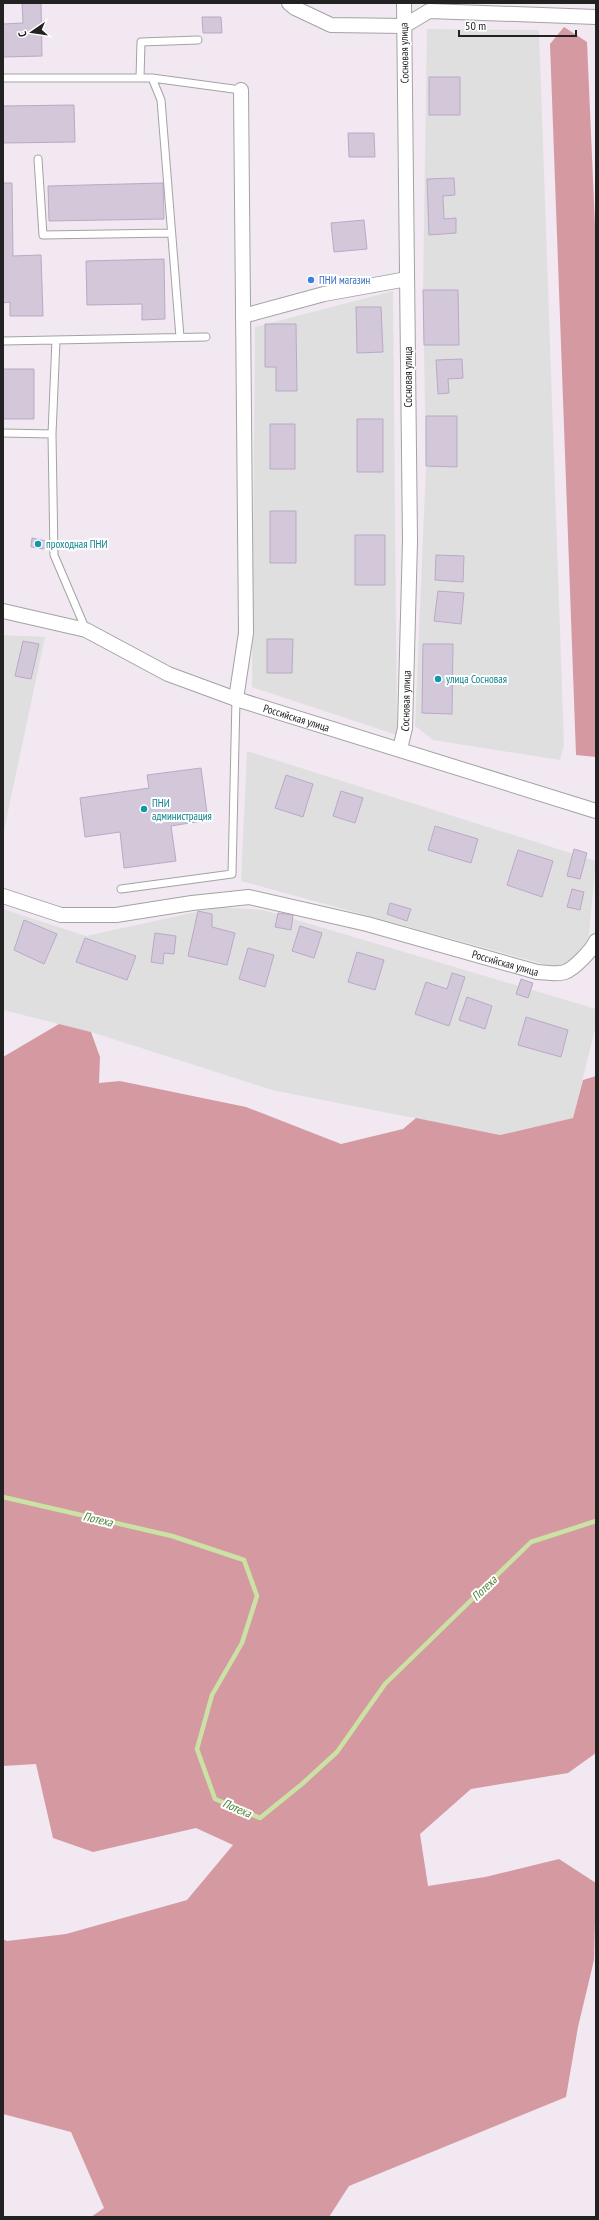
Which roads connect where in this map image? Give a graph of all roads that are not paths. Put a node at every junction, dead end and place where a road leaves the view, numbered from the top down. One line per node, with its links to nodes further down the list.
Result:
1 (289, 3): 4 (street)
2 (404, 3): 4 (street, Сосновая улица)
3 (596, 17): 4 (street)
4 (404, 26): 12 (street, Сосновая улица)
5 (198, 40): 7 (lane)
6 (3, 78): 7 (lane)
7 (140, 78): 8 (lane)
8 (152, 78): 9 (lane); 11 (lane)
9 (241, 90): 13 (street)
10 (38, 159): 11 (lane)
11 (172, 233): 14 (lane)
12 (407, 279): 13 (street); 23 (street, Сосновая улица)
13 (243, 316): 22 (street)
14 (180, 337): 15 (lane); 16 (lane)
15 (206, 337)
16 (56, 340): 17 (lane); 19 (lane)
17 (3, 341)
18 (3, 433): 19 (lane)
19 (52, 434): 21 (lane)
20 (3, 611): 21 (street, Российская улица)
21 (86, 630): 22 (street, Российская улица)
22 (236, 699): 23 (street, Российская улица); 25 (lane)
23 (400, 750): 24 (street, Российская улица)
24 (596, 811)
25 (121, 889)
26 (3, 896): 27 (street, Российская улица)
27 (596, 941)

